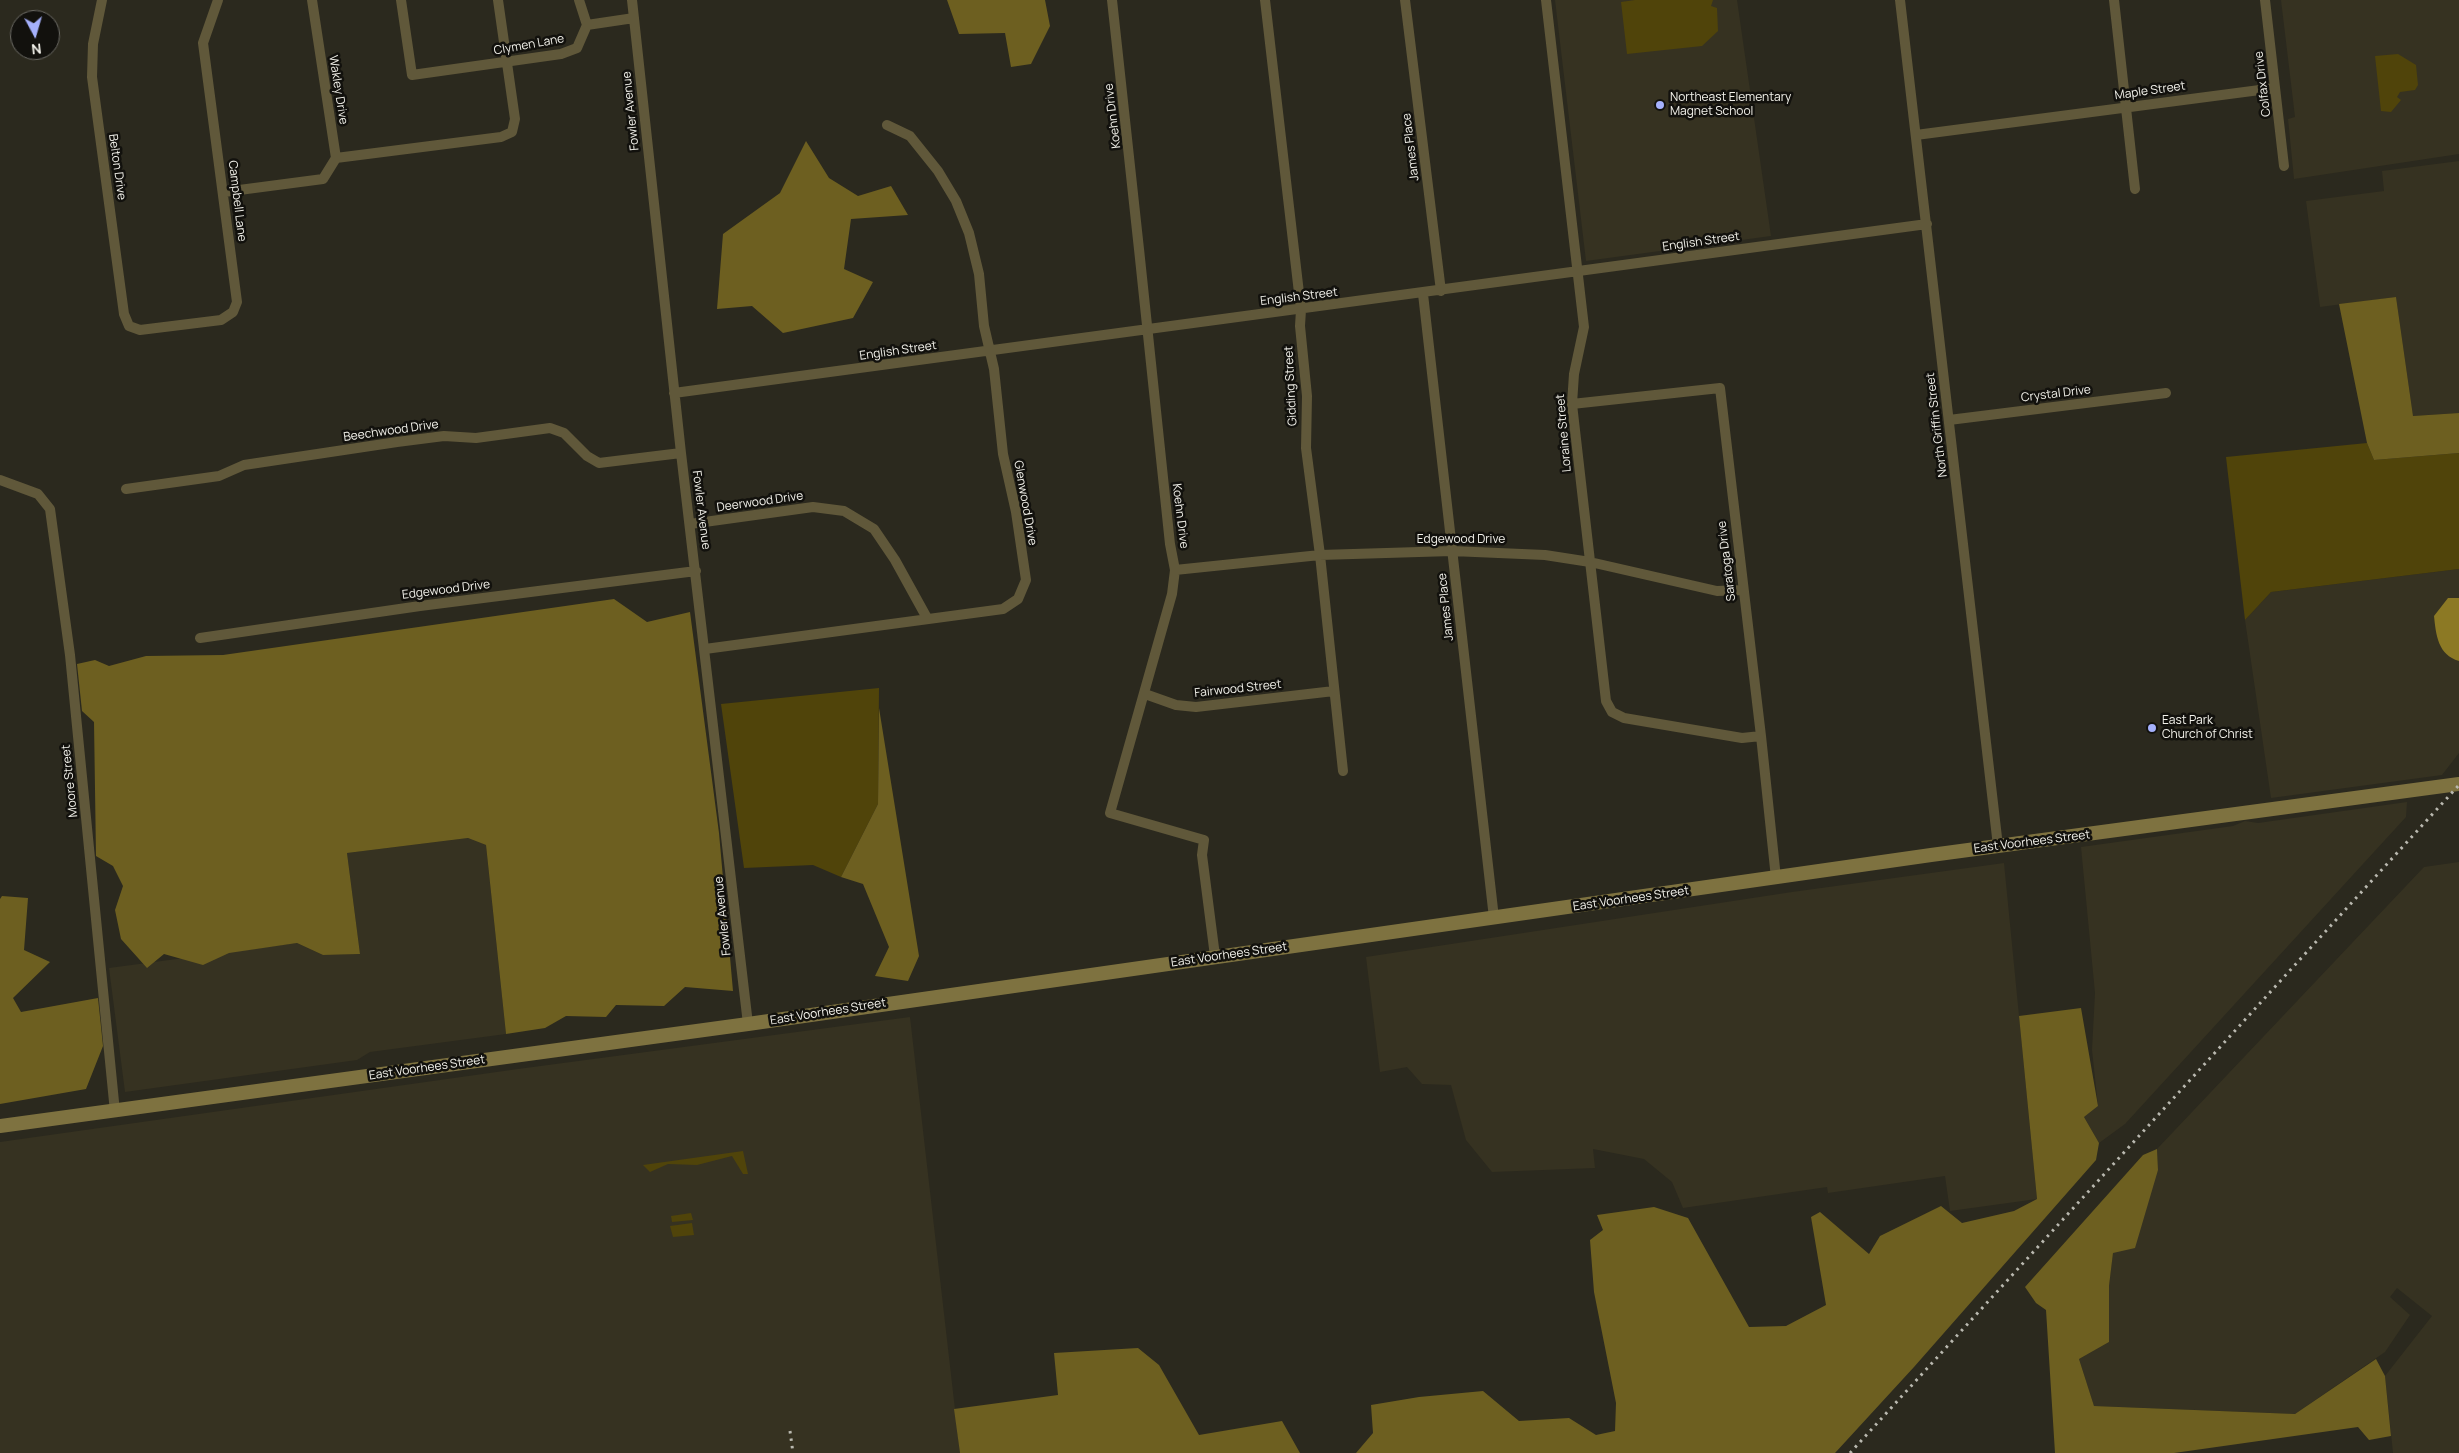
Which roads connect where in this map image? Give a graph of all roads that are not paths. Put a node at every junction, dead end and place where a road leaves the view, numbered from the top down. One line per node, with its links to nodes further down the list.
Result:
1 (102, 0): 31 (street, Belton Drive)
2 (218, 0): 25 (street, Campbell Lane)
3 (312, 0): 22 (street, Wakley Drive)
4 (402, 0): 17 (street, Clymen Lane)
5 (498, 0): 17 (street)
6 (579, 0): 16 (street)
7 (632, 0): 15 (street, Fowler Avenue)
8 (1112, 0): 32 (street, Koehn Drive)
9 (1265, 0): 30 (street, Gidding Street)
10 (1405, 0): 28 (street, James Place)
11 (1546, 0): 27 (street, Loraine Street)
12 (1900, 0): 21 (street, North Griffin Street)
13 (2114, 0): 19 (street)
14 (2265, 0): 18 (street, Colfax Drive)
15 (634, 18): 16 (street); 34 (street, Fowler Avenue)
16 (587, 25): 17 (street, Clymen Lane)
17 (508, 62): 22 (street)
18 (2276, 88): 19 (street, Maple Street); 23 (street, Colfax Drive)
19 (2127, 107): 21 (street, Maple Street); 24 (street)
20 (887, 126): 33 (street, Glenwood Drive)
21 (1916, 135): 26 (street, North Griffin Street)
22 (336, 158): 25 (street)
23 (2284, 166)
24 (2135, 189)
25 (224, 192): 31 (street, Campbell Lane)
26 (1927, 224): 27 (street, English Street); 37 (street, North Griffin Street)
27 (1578, 272): 28 (street, English Street); 36 (street, Loraine Street)
28 (1441, 291): 29 (street, English Street)
29 (1423, 294): 30 (street, English Street); 42 (street, James Place)
30 (1301, 310): 32 (street, English Street); 43 (street, Gidding Street)
31 (140, 330)
32 (1147, 330): 33 (street, English Street); 45 (street, Koehn Drive)
33 (990, 351): 34 (street, English Street); 48 (street, Glenwood Drive)
34 (674, 393): 38 (street, Fowler Avenue)
35 (2166, 393): 37 (street, Crystal Drive)
36 (1572, 404): 44 (street, Loraine Street); 47 (street, Saratoga Drive)
37 (1949, 420): 56 (street, North Griffin Street)
38 (681, 453): 40 (street, Beechwood Drive); 41 (street, Fowler Avenue)
39 (0, 480): 61 (street, Moore Street)
40 (126, 489)
41 (690, 524): 46 (street, Fowler Avenue); 48 (street, Deerwood Drive)
42 (1452, 551): 43 (street, Edgewood Drive); 44 (street, Edgewood Drive); 58 (street, James Place)
43 (1320, 555): 45 (street, Edgewood Drive); 51 (street, Gidding Street)
44 (1590, 562): 47 (street, Edgewood Drive); 53 (street, Loraine Street)
45 (1175, 570): 52 (street, Koehn Drive)
46 (696, 571): 49 (street, Edgewood Drive); 50 (street, Fowler Avenue)
47 (1742, 590): 53 (street, Saratoga Drive)
48 (928, 618): 50 (street, Glenwood Drive)
49 (200, 638)
50 (705, 649): 60 (street, Fowler Avenue)
51 (1334, 691): 52 (street, Fairwood Street); 54 (street, Gidding Street)
52 (1145, 694): 59 (street, Koehn Drive)
53 (1762, 736): 57 (street, Saratoga Drive)
54 (1343, 771)
55 (2459, 784): 56 (main road, East Voorhees Street)
56 (1998, 846): 57 (main road, East Voorhees Street)
57 (1776, 878): 58 (main road, East Voorhees Street)
58 (1494, 918): 59 (main road, East Voorhees Street)
59 (1215, 956): 60 (main road, East Voorhees Street)
60 (748, 1024): 61 (main road, East Voorhees Street)
61 (115, 1112): 62 (main road, East Voorhees Street)
62 (0, 1126)

